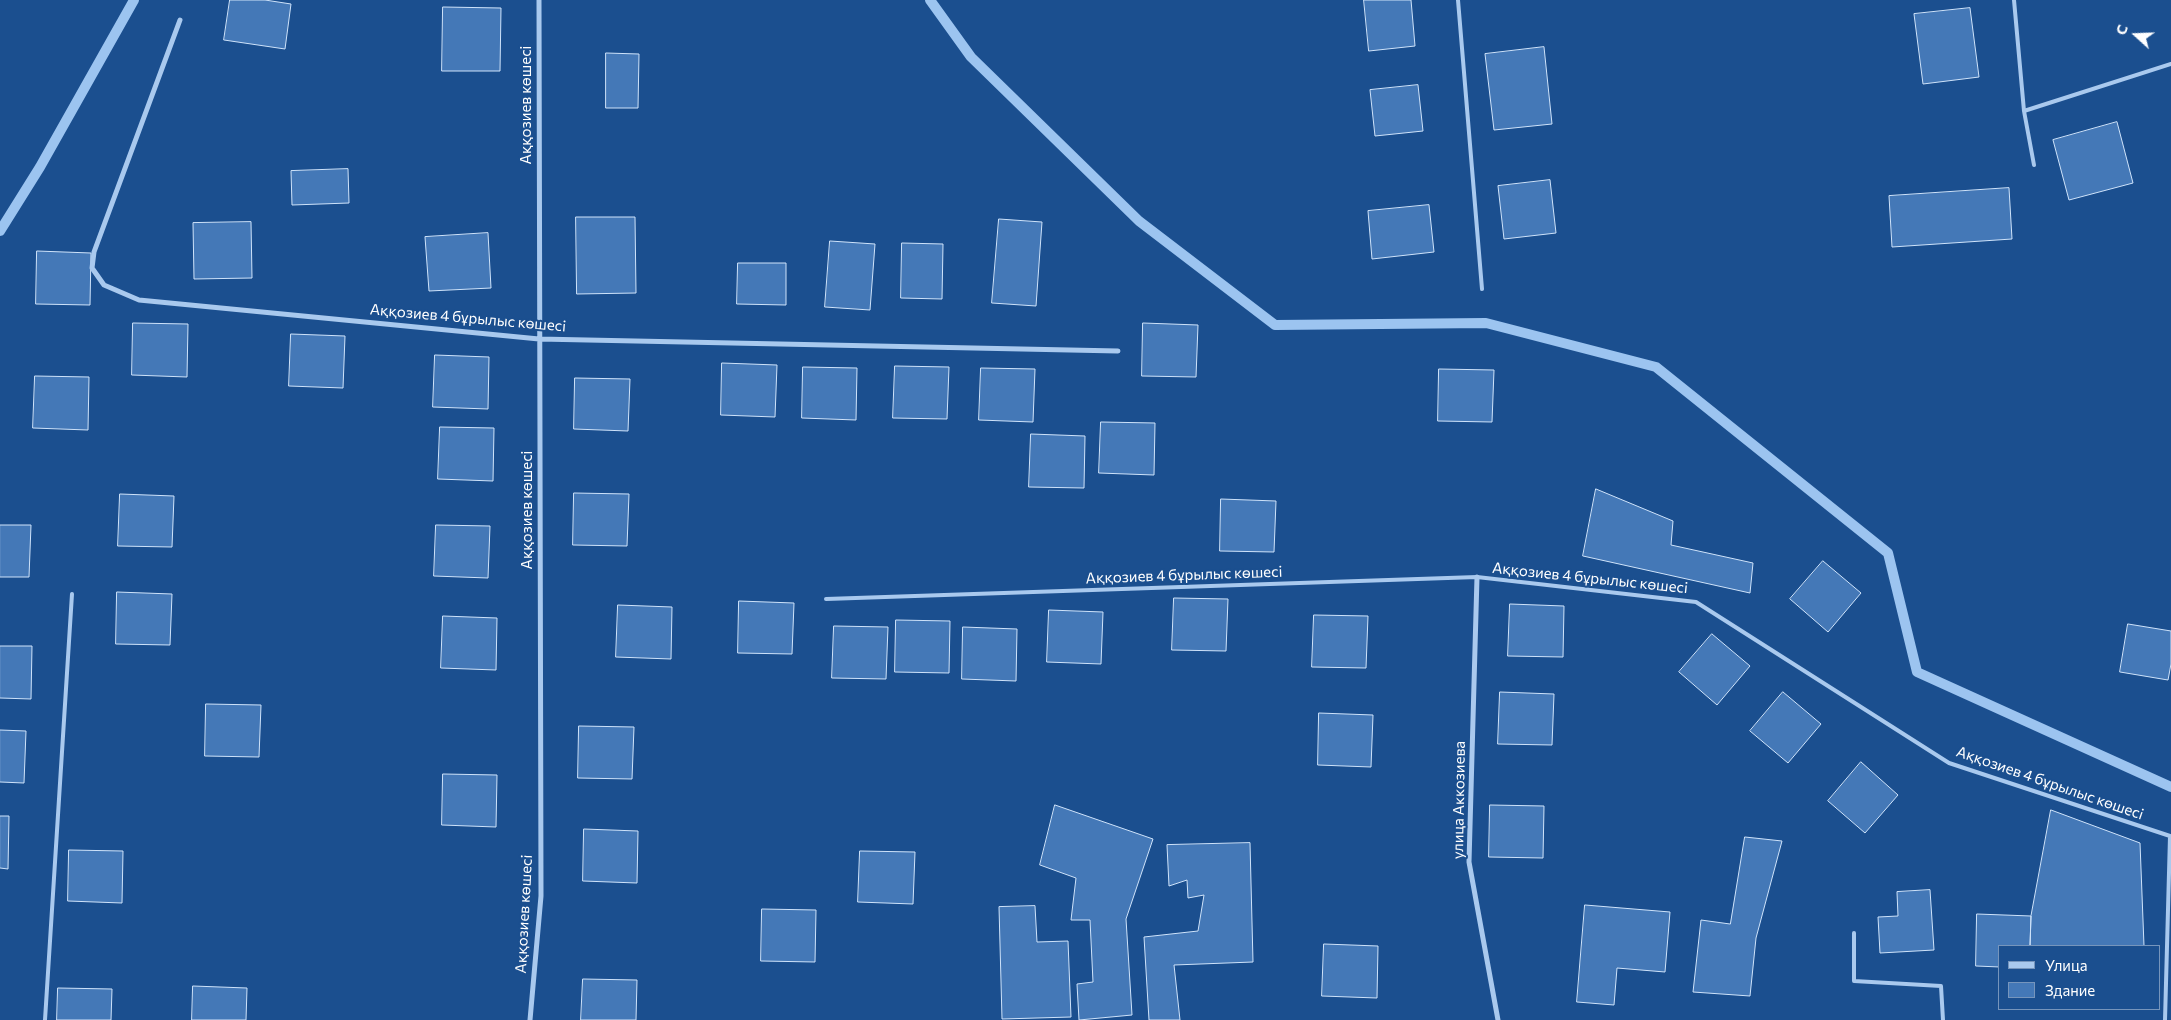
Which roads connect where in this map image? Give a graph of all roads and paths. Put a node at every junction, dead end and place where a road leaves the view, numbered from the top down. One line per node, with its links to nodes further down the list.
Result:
1 (539, 0): 9 (street, Аққозиев көшесі)
2 (1458, 0): 8 (lane)
3 (2014, 0): 6 (lane)
4 (180, 20): 9 (street, Аққозиев 4 бұрылыс көшесі)
5 (2171, 64): 6 (lane)
6 (2024, 111): 7 (lane)
7 (2034, 165)
8 (1482, 289)
9 (539, 339): 10 (street, Аққозиев 4 бұрылыс көшесі); 16 (street, Аққозиев көшесі)
10 (1118, 352)
11 (1477, 577): 13 (lane, Аққозиев 4 бұрылыс көшесі); 17 (street, улица Аккозиева); 19 (lane, Аққозиев 4 бұрылыс көшесі)
12 (72, 594): 15 (lane)
13 (826, 599)
14 (1854, 933): 18 (lane)
15 (45, 1020)
16 (530, 1020)
17 (1498, 1020)
18 (1943, 1020)
19 (2165, 1020)

